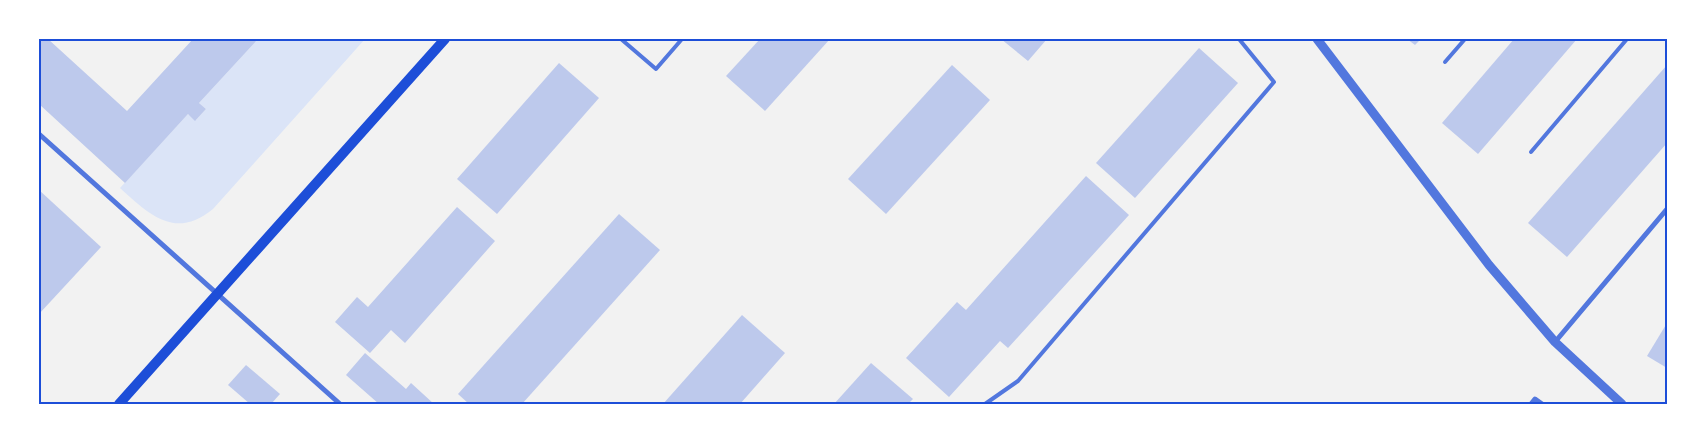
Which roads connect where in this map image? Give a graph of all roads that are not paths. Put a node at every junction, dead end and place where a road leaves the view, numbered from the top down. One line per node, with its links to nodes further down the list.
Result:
1 (444, 39): 12 (main road)
2 (621, 39): 3 (lane)
3 (682, 39)
4 (1239, 39): 16 (lane)
5 (1318, 39): 13 (street)
6 (1465, 39): 8 (lane)
7 (1627, 39): 10 (lane)
8 (1445, 62)
9 (39, 134): 12 (street)
10 (1531, 152)
11 (1667, 209): 13 (street)
12 (216, 295): 14 (main road); 15 (street)
13 (1555, 342): 19 (street)
14 (120, 404)
15 (340, 404)
16 (985, 404)
17 (1531, 404): 18 (street)
18 (1542, 404)
19 (1622, 404)

